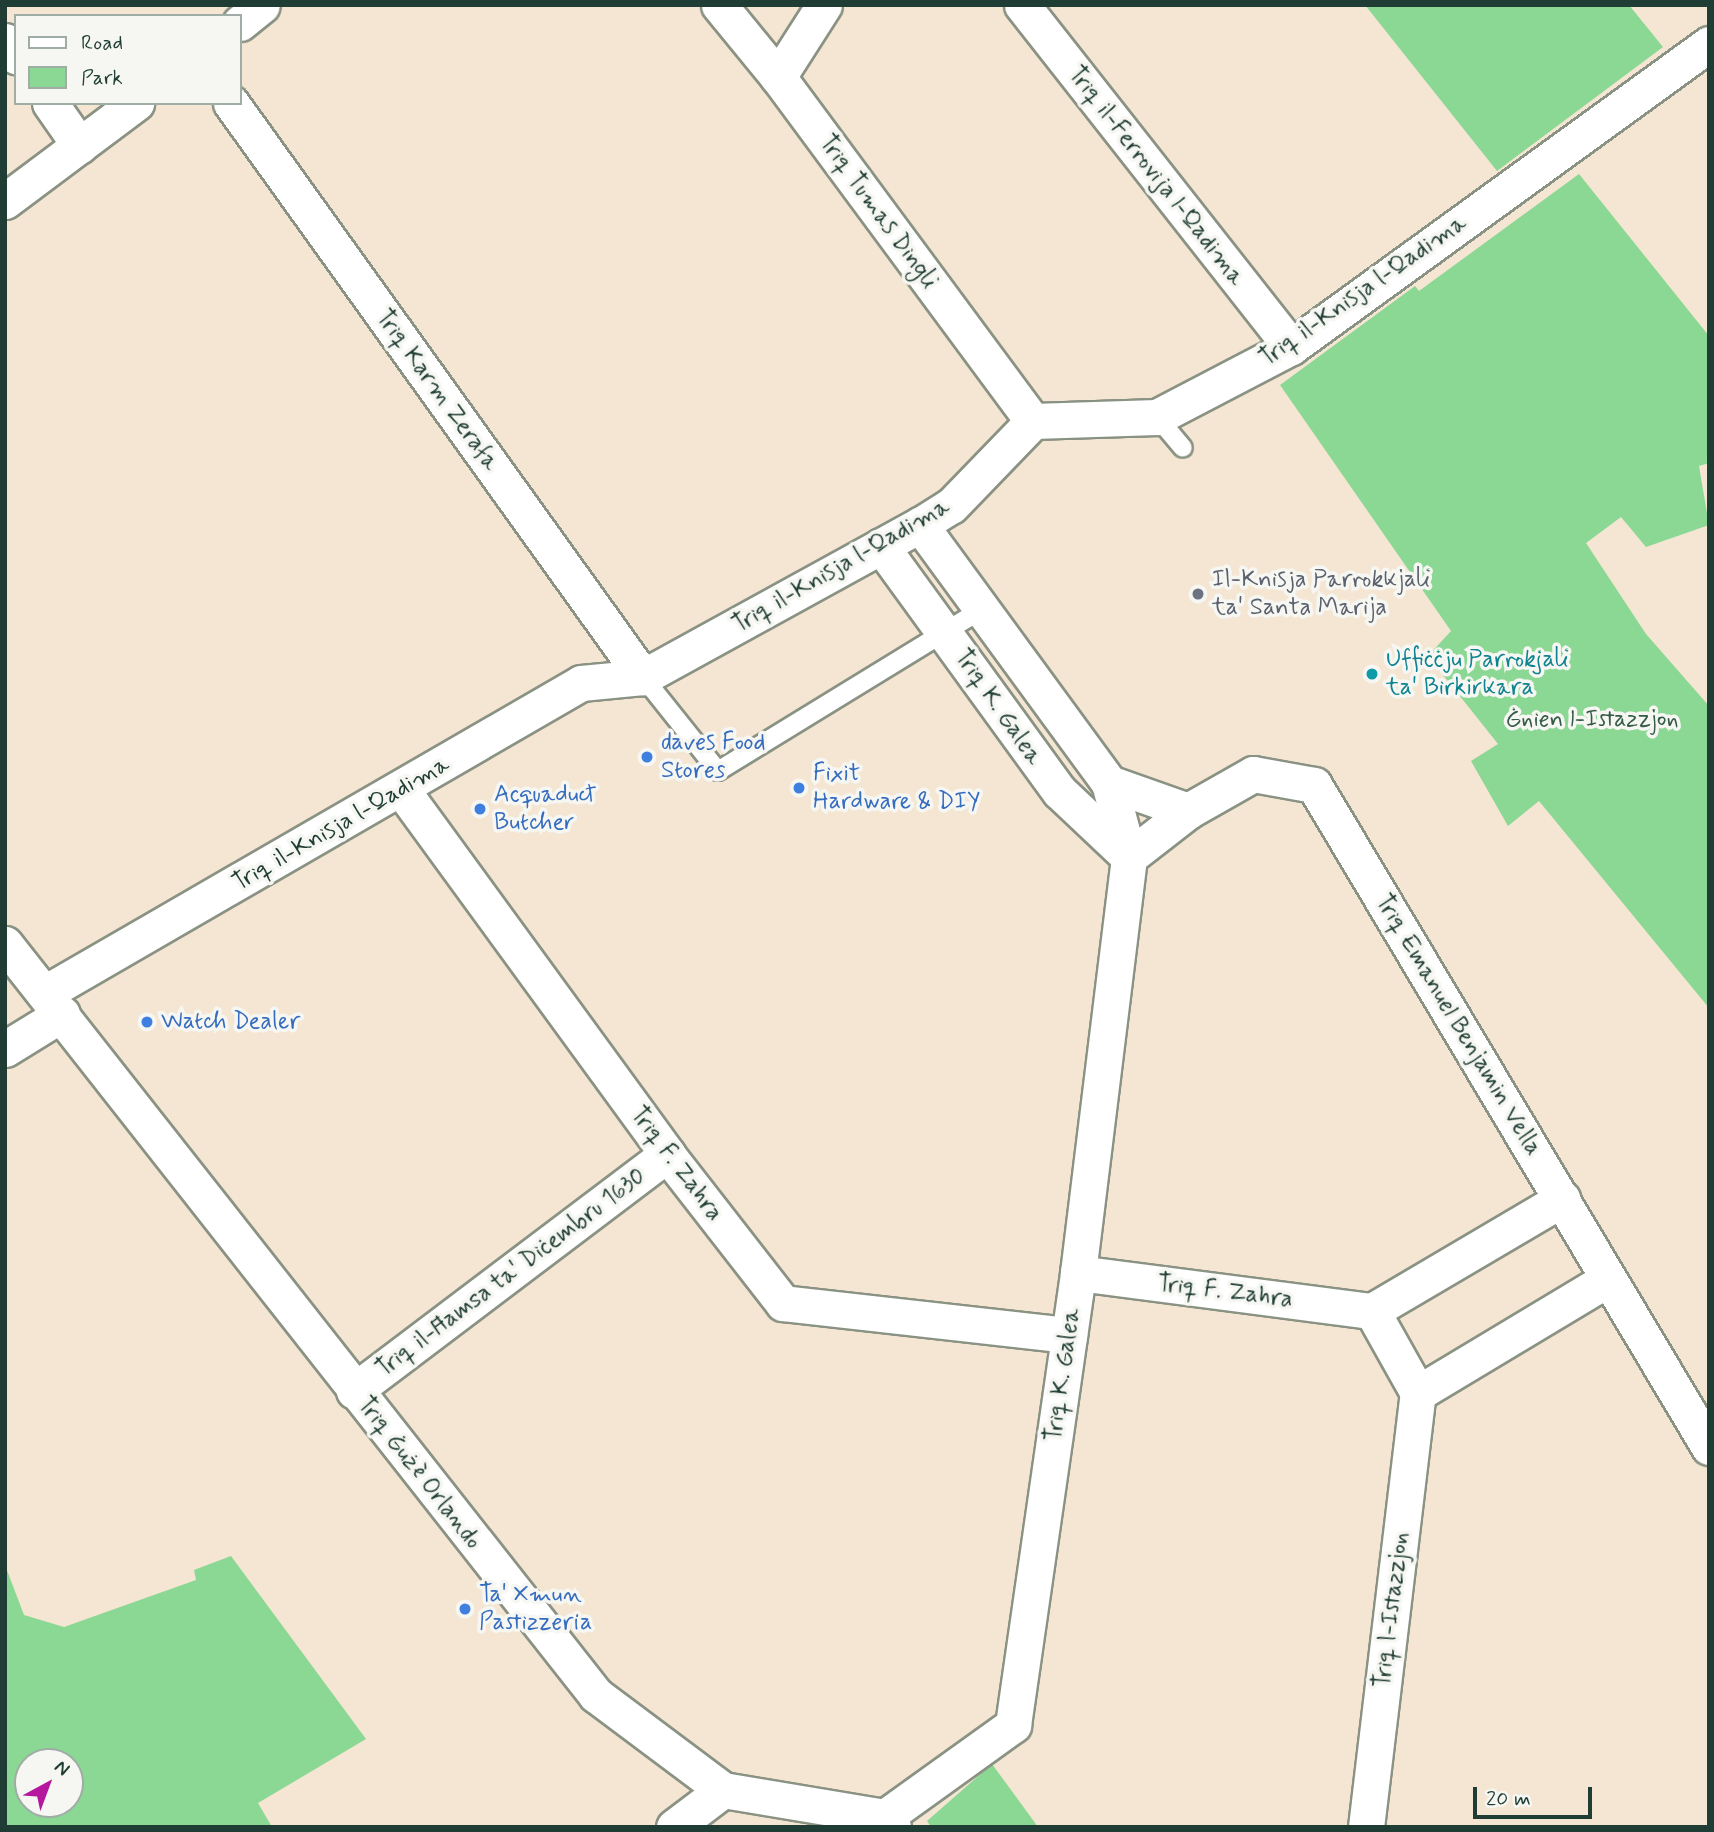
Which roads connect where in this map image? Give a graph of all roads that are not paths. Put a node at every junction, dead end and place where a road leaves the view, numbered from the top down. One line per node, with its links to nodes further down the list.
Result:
1 (262, 5): 5 (street)
2 (719, 5): 7 (street, Triq Tumas Dingli)
3 (824, 5): 7 (street)
4 (1022, 5): 13 (street, Triq il-Ferrovija l-Qadima)
5 (242, 21)
6 (1709, 44): 13 (street, Triq il-Knisja l-Qadima)
7 (778, 77): 15 (street, Triq Tumas Dingli)
8 (51, 105): 11 (street)
9 (133, 105): 11 (street)
10 (232, 105): 21 (street, Triq Karm Zerafa)
11 (80, 146): 12 (street)
12 (5, 201)
13 (1291, 346): 14 (street, Triq il-Knisja l-Qadima)
14 (1157, 417): 15 (street, Triq il-Knisja l-Qadima); 16 (lane)
15 (1033, 421): 17 (street, Triq il-Knisja l-Qadima)
16 (1183, 448)
17 (920, 525): 18 (street, Triq il-Knisja l-Qadima); 19 (street, Triq K. Galea)
18 (881, 546): 20 (street, Triq K. Galea); 21 (street, Triq il-Knisja l-Qadima)
19 (982, 609): 20 (lane); 22 (street, Triq K. Galea)
20 (946, 634): 21 (lane); 25 (street, Triq K. Galea)
21 (643, 677): 23 (street, Triq il-Knisja l-Qadima)
22 (1109, 783): 24 (street); 25 (street, Triq K. Galea)
23 (402, 790): 27 (street, Triq il-Knisja l-Qadima); 29 (street, Triq F. Zahra)
24 (1188, 811): 25 (street, Triq Emanuel Benjamin Vella); 30 (street, Triq Emanuel Benjamin Vella)
25 (1129, 857): 31 (street, Triq K. Galea)
26 (5, 944): 27 (street, Triq Ġużè Orlando)
27 (54, 1004): 28 (street, Triq il-Knisja l-Qadima); 35 (street, Triq Ġużè Orlando)
28 (5, 1049)
29 (667, 1154): 34 (street, Triq F. Zahra); 35 (street, Triq il-Ħamsa ta' Diċembru 1630)
30 (1562, 1199): 32 (street, Triq Emanuel Benjamin Vella); 33 (street)
31 (1078, 1273): 33 (street, Triq F. Zahra); 34 (street, Triq K. Galea)
32 (1608, 1279): 36 (street); 37 (street, Triq Emanuel Benjamin Vella)
33 (1372, 1311): 36 (street)
34 (1069, 1335): 39 (street, Triq K. Galea)
35 (354, 1391): 38 (street, Triq Ġużè Orlando)
36 (1418, 1393): 41 (street, Triq l-Istazzjon)
37 (1709, 1447)
38 (723, 1790): 39 (street, Triq Ġużè Orlando); 40 (street)
39 (889, 1822)
40 (674, 1827)
41 (1366, 1827)

